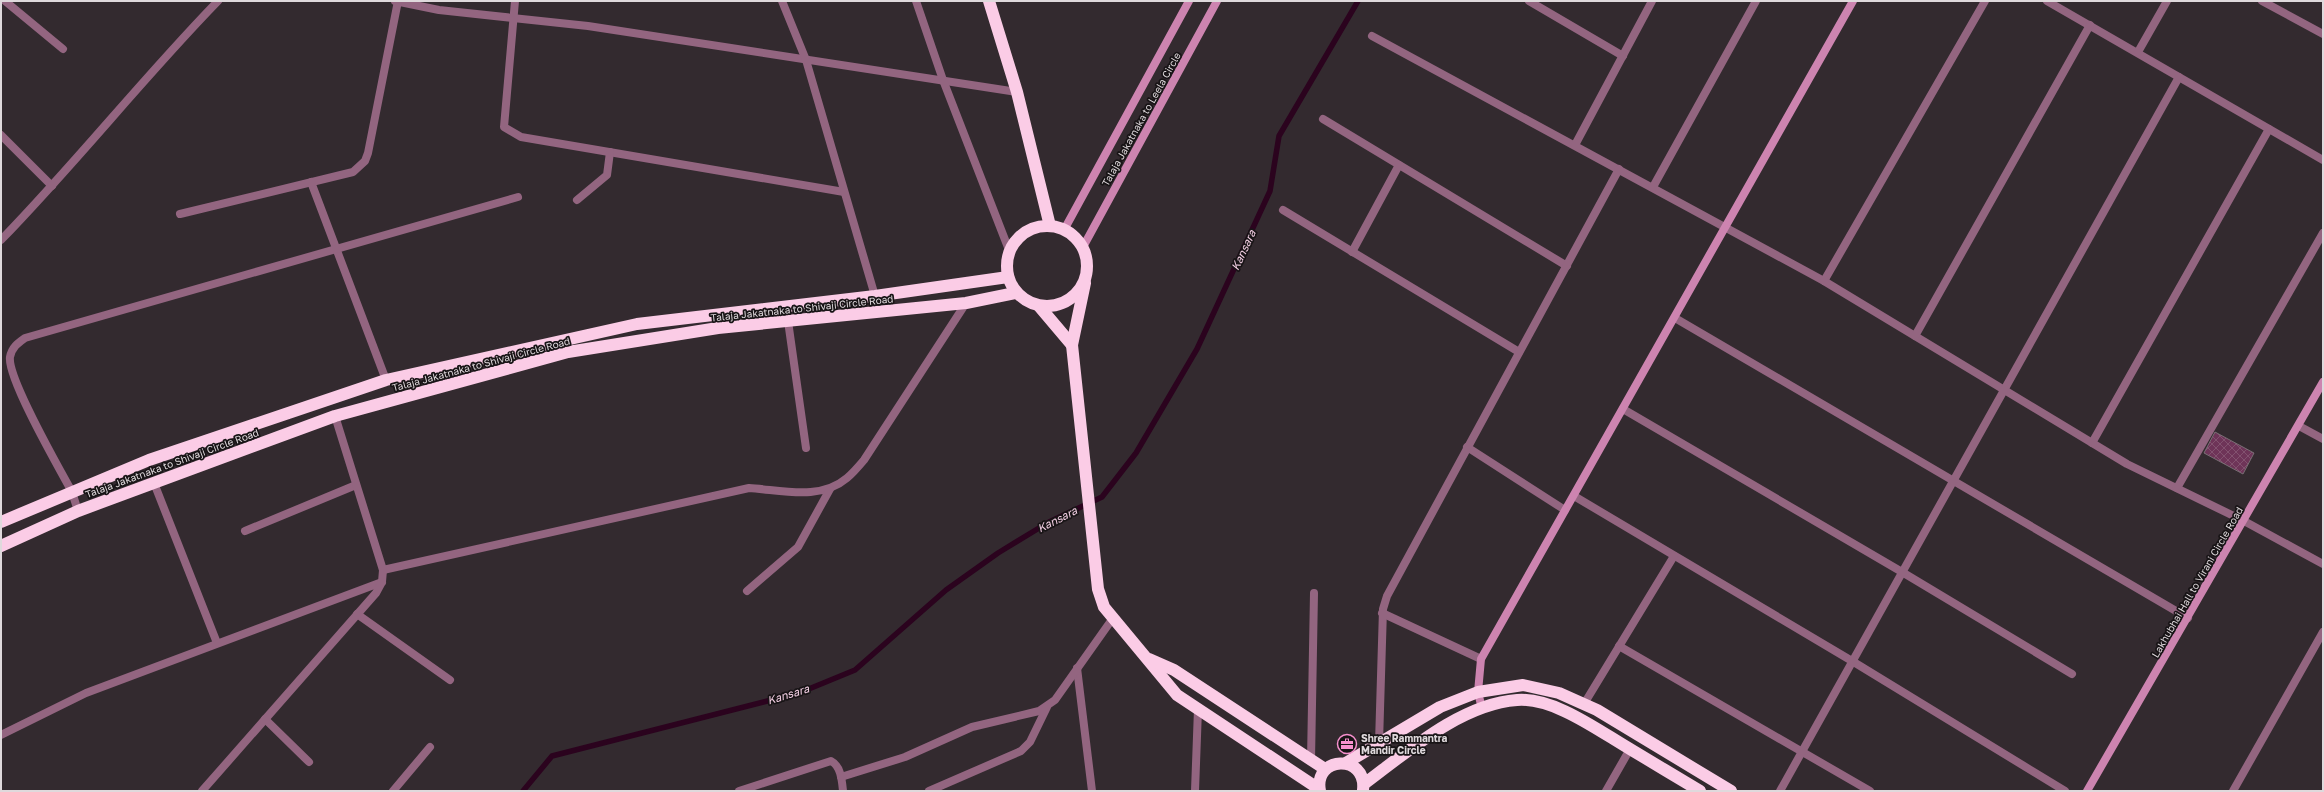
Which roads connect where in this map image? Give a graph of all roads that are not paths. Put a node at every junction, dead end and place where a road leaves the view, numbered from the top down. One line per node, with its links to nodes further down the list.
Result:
1 (5, 1): 22 (street)
2 (218, 1): 38 (street)
3 (397, 1): 18 (street); 37 (street)
4 (515, 1): 18 (street)
5 (782, 1): 25 (street)
6 (916, 1): 27 (street)
7 (989, 1): 28 (highway)
8 (1189, 1): 47 (street, Talaja Jakatnaka to Leela Circle)
9 (1217, 1): 50 (street, Talaja Jakatnaka to Leela Circle)
10 (1529, 1): 24 (street)
11 (1652, 1): 24 (street)
12 (1756, 1): 39 (street)
13 (1853, 1): 46 (street)
14 (1985, 1): 56 (street)
15 (2047, 1): 19 (street)
16 (2167, 1): 23 (street)
17 (2262, 1): 20 (street)
18 (514, 18): 25 (street); 33 (street)
19 (2090, 25): 23 (street); 64 (street)
20 (2323, 34)
21 (1372, 36): 32 (street)
22 (63, 49)
23 (2138, 52): 26 (street)
24 (1623, 56): 32 (street)
25 (806, 60): 27 (street); 40 (street)
26 (2180, 76): 30 (street); 69 (street)
27 (943, 80): 28 (street); 52 (street)
28 (1018, 92): 45 (highway)
29 (1323, 119): 35 (street)
30 (2269, 129): 34 (street); 74 (street)
31 (1, 135): 38 (street)
32 (1575, 145): 36 (street)
33 (610, 152): 40 (street); 42 (street)
34 (2323, 160)
35 (1399, 165): 53 (street); 54 (street)
36 (1619, 169): 39 (street); 54 (street)
37 (311, 182): 44 (street); 51 (street)
38 (52, 186): 49 (street)
39 (1653, 187): 46 (street)
40 (844, 192): 59 (street)
41 (518, 197): 51 (street)
42 (577, 200)
43 (1282, 210): 53 (street)
44 (180, 214)
45 (1050, 226): 47 (highway); 52 (highway)
46 (1726, 226): 56 (street); 62 (street)
47 (1064, 230): 50 (highway)
48 (2323, 233): 80 (street)
49 (1, 240)
50 (1083, 247): 57 (highway)
51 (337, 249): 67 (street); 82 (street)
52 (1009, 250): 55 (highway)
53 (1352, 252): 66 (street)
54 (1566, 266): 66 (street)
55 (1008, 276): 58 (highway); 59 (highway, Talaja Jakatnaka to Shivaji Circle Road)
56 (1824, 281): 64 (street)
57 (1085, 282): 61 (highway); 65 (highway)
58 (1015, 293): 60 (highway, Talaja Jakatnaka to Shivaji Circle Road); 61 (highway)
59 (875, 296): 67 (highway, Talaja Jakatnaka to Shivaji Circle Road)
60 (966, 303): 63 (highway, Talaja Jakatnaka to Shivaji Circle Road); 81 (street)
61 (1040, 306): 65 (highway)
62 (1675, 318): 70 (street); 77 (street)
63 (788, 321): 71 (highway, Talaja Jakatnaka to Shivaji Circle Road); 76 (street)
64 (1915, 336): 69 (street)
65 (1072, 348): 99 (highway)
66 (1519, 352): 75 (street)
67 (386, 380): 82 (highway, Talaja Jakatnaka to Shivaji Circle Road)
68 (2323, 382): 72 (street, Lakhubhai Hall to Virani Circle Road)
69 (2005, 390): 74 (street); 77 (street)
70 (1624, 409): 83 (street); 93 (street)
71 (335, 416): 78 (highway, Talaja Jakatnaka to Shivaji Circle Road); 79 (street)
72 (2299, 426): 73 (street); 86 (street, Lakhubhai Hall to Virani Circle Road)
73 (2323, 439)
74 (2092, 443): 80 (street)
75 (1467, 447): 84 (street); 97 (street)
76 (806, 448)
77 (1954, 480): 93 (street); 100 (street)
78 (154, 483): 85 (highway, Talaja Jakatnaka to Shivaji Circle Road); 102 (street)
79 (356, 485): 88 (street); 92 (street)
80 (2177, 488): 86 (street)
81 (830, 489): 92 (street); 95 (street)
82 (72, 492): 85 (street); 87 (highway, Talaja Jakatnaka to Shivaji Circle Road)
83 (1574, 496): 84 (street); 90 (street)
84 (1565, 510): 105 (street)
85 (78, 511): 89 (highway, Talaja Jakatnaka to Shivaji Circle Road)
86 (2244, 521): 91 (street); 100 (street, Lakhubhai Hall to Virani Circle Road)
87 (1, 522)
88 (245, 531)
89 (1, 546)
90 (1674, 556): 103 (street); 106 (street)
91 (2323, 564)
92 (383, 570): 94 (street)
93 (1902, 572): 106 (street); 108 (street)
94 (382, 582): 98 (street); 102 (street)
95 (747, 591)
96 (1314, 593): 121 (street)
97 (1382, 613): 105 (street); 117 (street)
98 (357, 614): 109 (street); 115 (street)
99 (1114, 618): 104 (highway); 107 (street)
100 (2188, 618): 141 (street, Lakhubhai Hall to Virani Circle Road)
101 (2323, 632): 142 (street)
102 (217, 643): 116 (street)
103 (1619, 646): 111 (street); 120 (street)
104 (1146, 658): 113 (highway); 121 (highway)
105 (1481, 659): 110 (street)
106 (1852, 661): 120 (street); 140 (street)
107 (1077, 668): 112 (street); 133 (street)
108 (2072, 674)
109 (450, 680)
110 (1478, 692): 111 (highway); 114 (street); 117 (highway)
111 (1584, 704): 137 (highway)
112 (1048, 707): 125 (street); 132 (street)
113 (1198, 709): 127 (highway); 134 (street)
114 (1482, 709): 119 (highway); 126 (highway)
115 (265, 719): 122 (street); 128 (street)
116 (1, 735)
117 (1379, 743): 123 (highway)
118 (430, 747): 129 (street)
119 (1630, 749): 135 (street); 136 (highway)
120 (1802, 752): 138 (street); 139 (street)
121 (1311, 760): 124 (highway)
122 (309, 762)
123 (1346, 763): 124 (highway); 126 (highway)
124 (1325, 769): 127 (highway)
125 (841, 777): 130 (street); 131 (street)
126 (1364, 787)
127 (1319, 790)
128 (202, 791)
129 (393, 791)
130 (739, 791)
131 (843, 791)
132 (929, 791)
133 (1092, 791)
134 (1194, 791)
135 (1606, 791)
136 (1700, 791)
137 (1731, 791)
138 (1780, 791)
139 (1870, 791)
140 (2065, 791)
141 (2087, 791)
142 (2233, 791)

